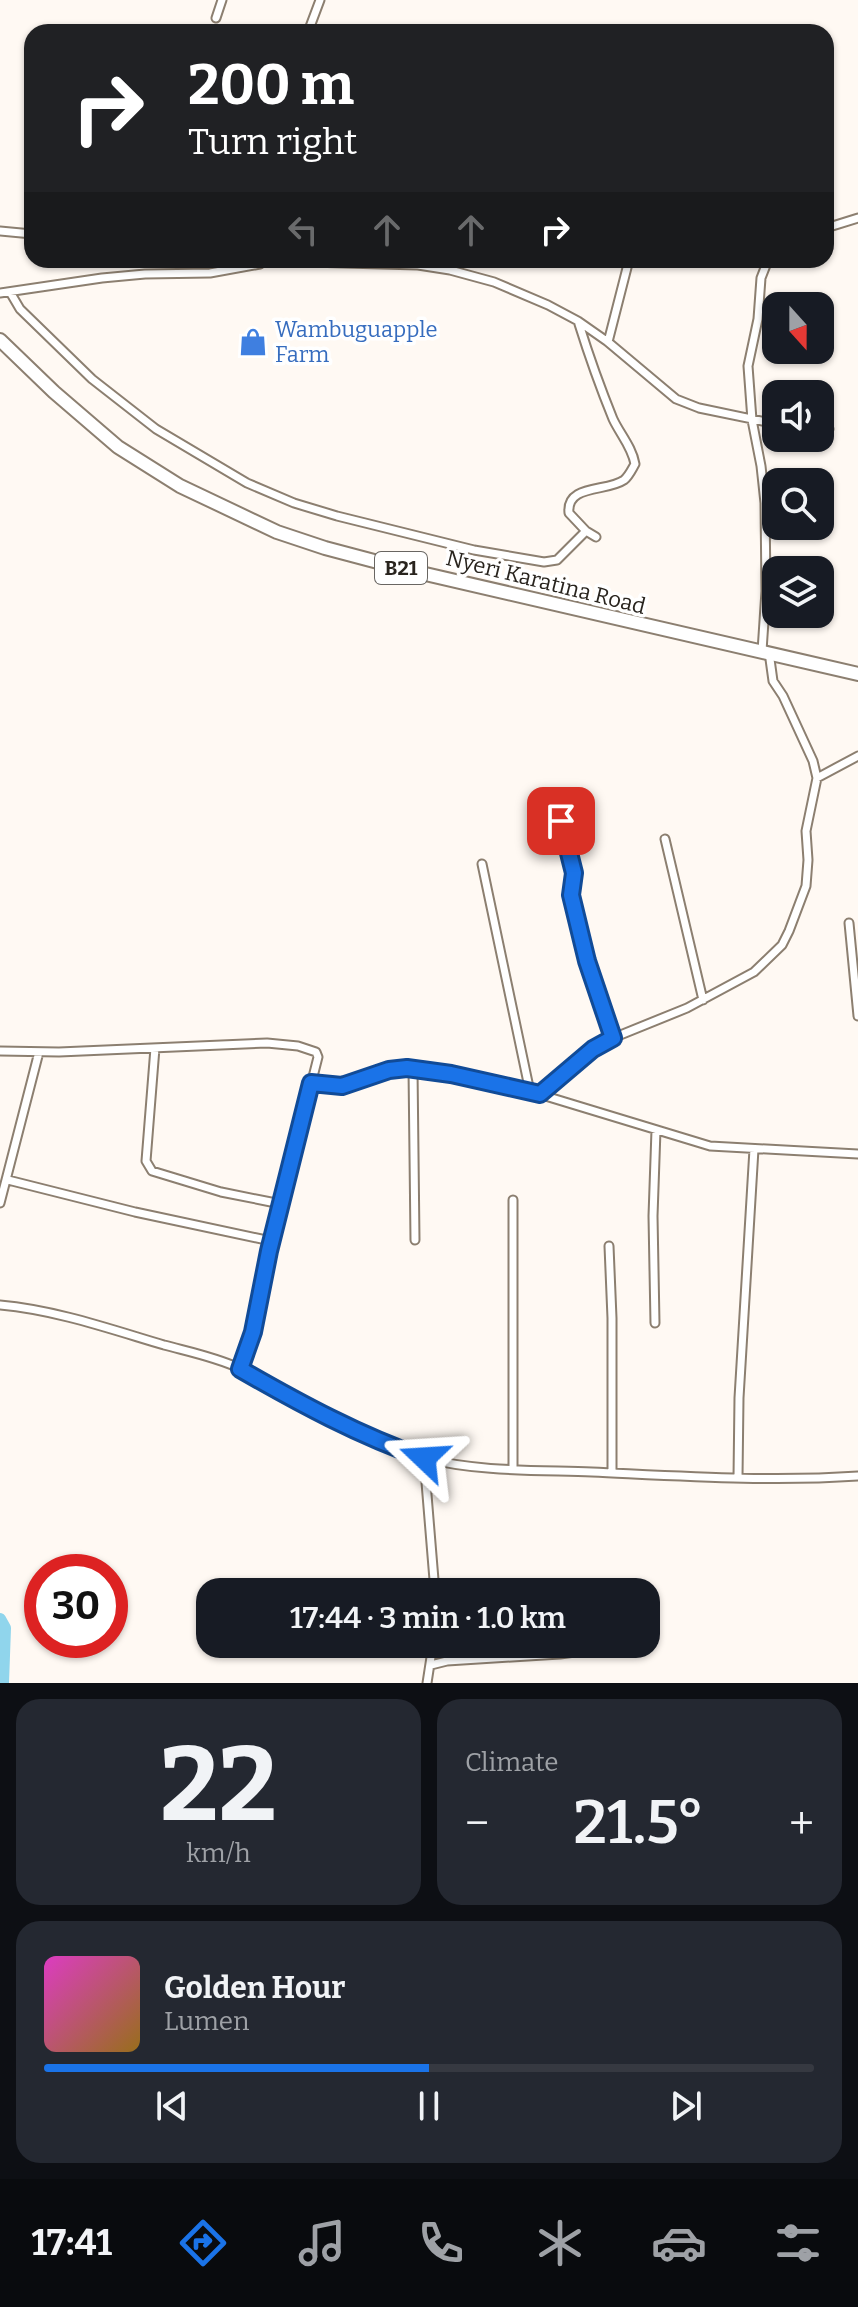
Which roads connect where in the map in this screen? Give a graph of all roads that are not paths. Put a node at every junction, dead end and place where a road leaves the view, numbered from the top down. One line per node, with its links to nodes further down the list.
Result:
1 (222, 0): 3 (street)
2 (320, 0): 4 (street)
3 (216, 18)
4 (311, 24)
5 (858, 218): 6 (street)
6 (834, 226)
7 (0, 231): 8 (street)
8 (24, 233)
9 (239, 268): 13 (street)
10 (437, 268): 15 (street)
11 (627, 268): 17 (street)
12 (765, 268): 18 (street)
13 (10, 292): 14 (street); 20 (street)
14 (0, 293)
15 (578, 321): 17 (street); 20 (street)
16 (0, 340): 22 (highway, Nyeri Karatina Road / B21)
17 (608, 342): 18 (street)
18 (752, 420): 19 (street); 22 (street)
19 (762, 422)
20 (586, 531): 21 (street)
21 (596, 537)
22 (766, 651): 23 (highway, Nyeri Karatina Road / B21); 25 (street)
23 (858, 674)
24 (858, 756): 25 (street)
25 (817, 778): 30 (street)
26 (556, 800): 32 (street)
27 (665, 839): 30 (street)
28 (482, 864): 38 (street)
29 (849, 923): 31 (street)
30 (703, 1000): 32 (street)
31 (858, 1016)
32 (613, 1038): 39 (street)
33 (155, 1048): 35 (street); 37 (street); 46 (street)
34 (0, 1051): 35 (street)
35 (39, 1052): 43 (street)
36 (413, 1069): 37 (street); 38 (street); 47 (street)
37 (311, 1083): 46 (street)
38 (530, 1092): 39 (street)
39 (540, 1094): 40 (street)
40 (656, 1130): 41 (street); 51 (street)
41 (754, 1149): 42 (street); 57 (street)
42 (858, 1154)
43 (8, 1180): 45 (street); 48 (street)
44 (513, 1200): 54 (street)
45 (0, 1203)
46 (281, 1204): 48 (street)
47 (415, 1240)
48 (271, 1241): 52 (street)
49 (609, 1246): 55 (street)
50 (0, 1305): 52 (street)
51 (655, 1323)
52 (240, 1369): 53 (street)
53 (424, 1458): 54 (street); 58 (street)
54 (513, 1469): 55 (street)
55 (612, 1473): 57 (street)
56 (858, 1476): 57 (street)
57 (738, 1477)
58 (434, 1578)
59 (432, 1658): 61 (street)
60 (495, 1658): 61 (street)
61 (431, 1665): 62 (street)
62 (427, 1683)

